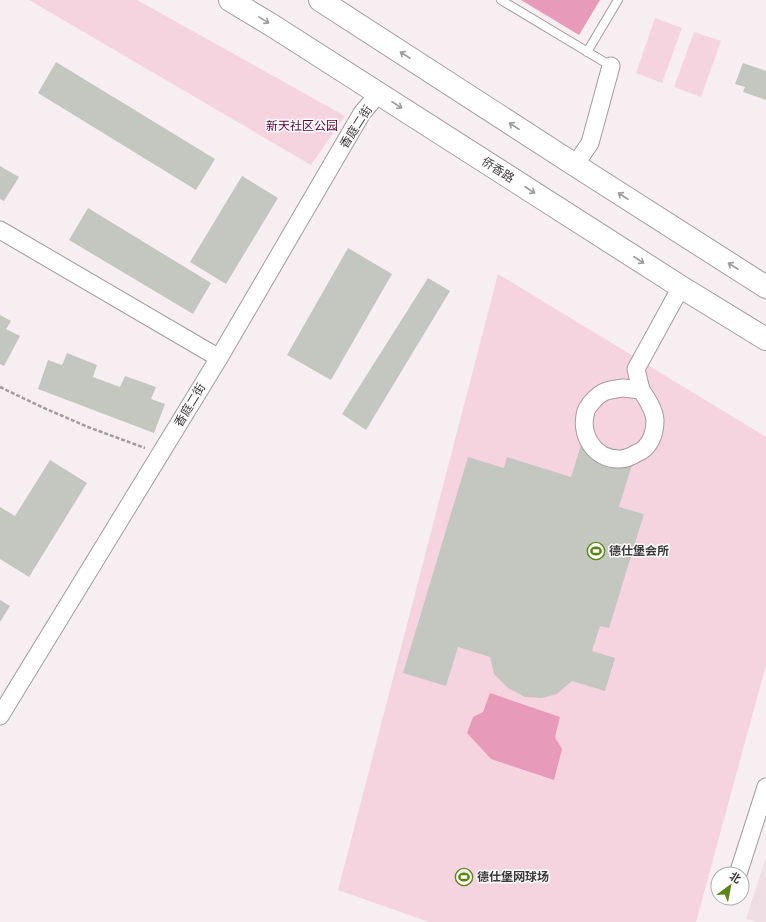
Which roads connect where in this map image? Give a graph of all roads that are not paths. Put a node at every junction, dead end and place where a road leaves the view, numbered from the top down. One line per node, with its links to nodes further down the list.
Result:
1 (230, 0): 7 (main road, 侨香路, one-way to 7)
2 (320, 0): 8 (main road, one-way to 2)
3 (501, 0): 5 (lane)
4 (618, 0): 5 (lane)
5 (587, 52): 6 (lane)
6 (611, 66): 8 (street)
7 (379, 93): 10 (main road, 侨香路, one-way to 10); 13 (street, 香庭二街)
8 (575, 165): 11 (main road, one-way to 8)
9 (0, 230): 13 (street)
10 (681, 287): 12 (main road, 侨香路); 14 (street)
11 (766, 287)
12 (766, 339)
13 (219, 358): 15 (street, 香庭二街)
14 (641, 390): 14 (street)
15 (0, 716)
16 (766, 787): 17 (street)
17 (741, 866)

